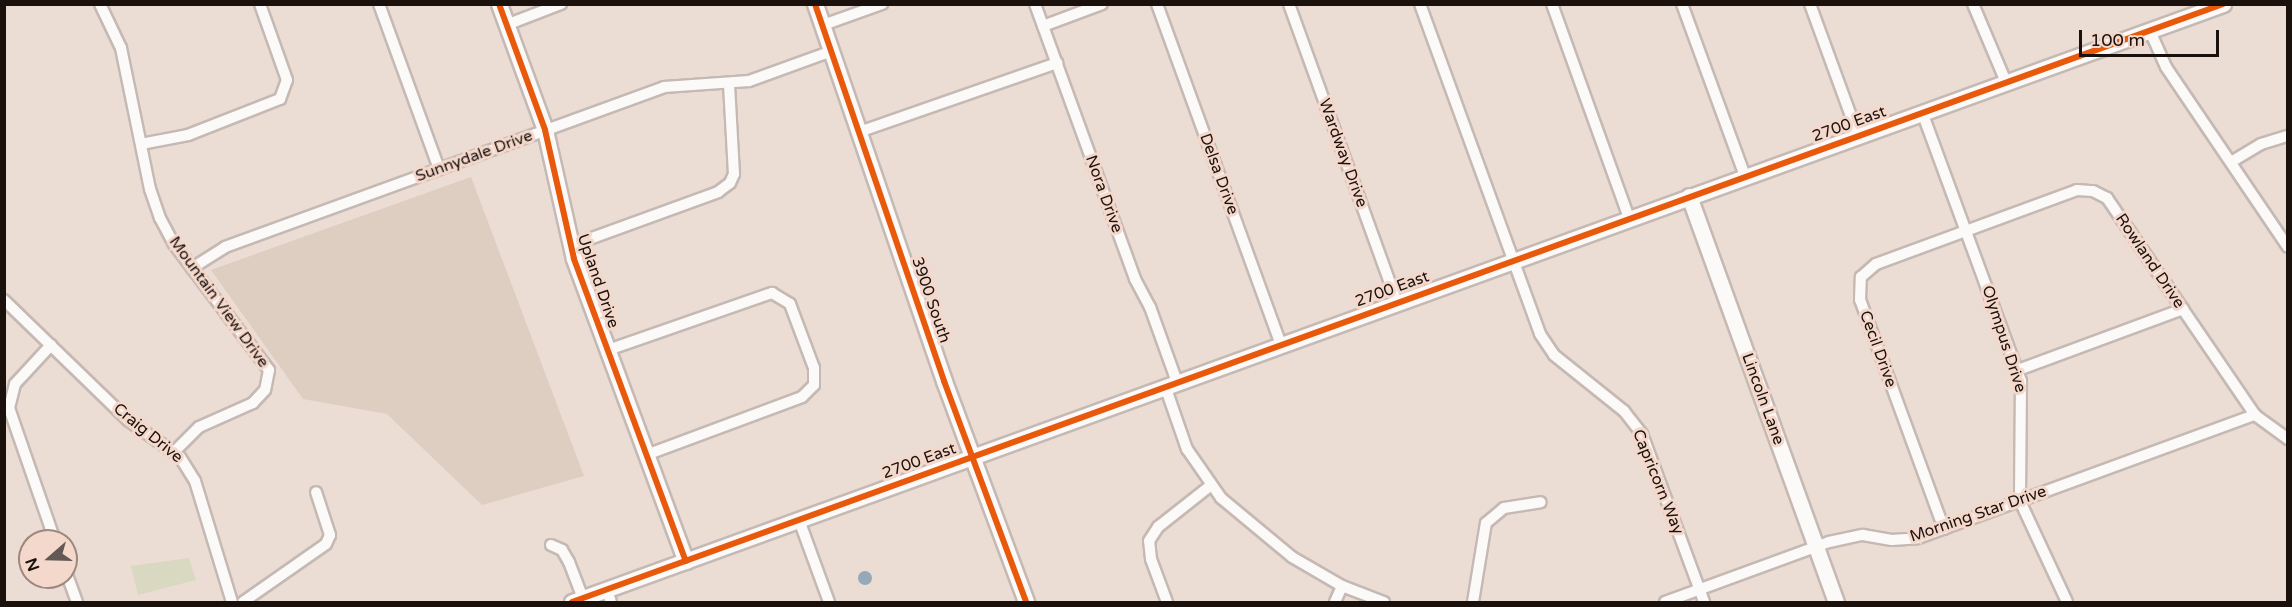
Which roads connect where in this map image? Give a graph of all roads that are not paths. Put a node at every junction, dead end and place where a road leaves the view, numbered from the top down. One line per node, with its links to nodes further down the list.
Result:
1 (100, 4): 31 (street, Mountain View Drive)
2 (260, 4): 31 (street)
3 (379, 4): 33 (street)
4 (499, 4): 18 (street, Upland Drive)
5 (561, 4): 18 (street)
6 (815, 4): 19 (street, 3900 South)
7 (882, 4): 19 (street)
8 (1035, 4): 20 (street, Nora Drive)
9 (1102, 4): 20 (street)
10 (1157, 4): 45 (street, Delsa Drive)
11 (1289, 4): 43 (street, Wardway Drive)
12 (1420, 4): 40 (street, Capricorn Way)
13 (1552, 4): 36 (street)
14 (1682, 4): 34 (street)
15 (1810, 4): 29 (street)
16 (1973, 4): 24 (street)
17 (2223, 4): 21 (street, 2700 East)
18 (506, 25): 27 (street, Upland Drive)
19 (823, 26): 22 (street, 3900 South)
20 (1043, 26): 23 (street, Nora Drive)
21 (2150, 31): 24 (street, 2700 East); 32 (street)
22 (832, 51): 25 (street, Sunnydale Drive); 28 (street, 3900 South)
23 (1057, 63): 28 (street); 49 (street, Nora Drive)
24 (2006, 82): 26 (street, 2700 East)
25 (729, 84): 27 (street, Sunnydale Drive); 38 (street)
26 (1922, 112): 29 (street, 2700 East); 37 (street, Olympus Drive)
27 (545, 130): 33 (street, Sunnydale Drive); 38 (street, Upland Drive)
28 (859, 132): 54 (street, 3900 South)
29 (1858, 135): 34 (street, 2700 East)
30 (2288, 136): 32 (street)
31 (141, 144): 41 (street, Mountain View Drive)
32 (2231, 162): 39 (street)
33 (439, 169): 41 (street, Sunnydale Drive)
34 (1745, 176): 35 (street, 2700 East)
35 (1689, 196): 36 (street, 2700 East); 63 (street, Lincoln Lane)
36 (1629, 218): 40 (street, 2700 East)
37 (1966, 231): 44 (street, Rowland Drive); 48 (street, Olympus Drive); 61 (street, Cecil Drive)
38 (570, 246): 47 (street, Upland Drive)
39 (2288, 247)
40 (1513, 260): 43 (street, 2700 East); 66 (street, Capricorn Way)
41 (192, 268): 52 (street, Mountain View Drive)
42 (4, 300): 46 (street, Craig Drive)
43 (1397, 302): 45 (street, 2700 East)
44 (2183, 309): 48 (street); 50 (street, Rowland Drive)
45 (1281, 344): 49 (street, 2700 East)
46 (51, 345): 52 (street, Craig Drive); 60 (street)
47 (608, 350): 53 (street, Upland Drive); 53 (street)
48 (2018, 370): 57 (street, Olympus Drive)
49 (1171, 384): 54 (street, 2700 East); 55 (street)
50 (2255, 415): 51 (street, Rowland Drive); 57 (street, Morning Star Drive)
51 (2288, 439)
52 (175, 451): 69 (street, Craig Drive)
53 (646, 454): 64 (street, Upland Drive)
54 (972, 456): 59 (street, 2700 East); 72 (street, 3900 South)
55 (1210, 486): 65 (street); 73 (street)
56 (316, 492): 70 (street)
57 (2020, 501): 61 (street, Morning Star Drive); 80 (street, Olympus Drive)
58 (1541, 502): 76 (street)
59 (799, 520): 64 (street, 2700 East); 71 (street)
60 (51, 529)
61 (1944, 529): 63 (street, Morning Star Drive)
62 (551, 544): 68 (street)
63 (1816, 547): 66 (street, Morning Star Drive); 79 (street, Lincoln Lane)
64 (686, 561): 67 (street, 2700 East)
65 (1342, 586): 74 (street); 75 (street)
66 (1700, 590): 77 (street, Morning Star Drive); 78 (street, Capricorn Way)
67 (609, 596): 68 (street, 2700 East)
68 (577, 601)
69 (232, 603)
70 (243, 603)
71 (829, 603)
72 (1026, 603)
73 (1167, 603)
74 (1335, 603)
75 (1384, 603)
76 (1473, 603)
77 (1665, 603)
78 (1704, 603)
79 (1836, 603)
80 (2067, 603)

